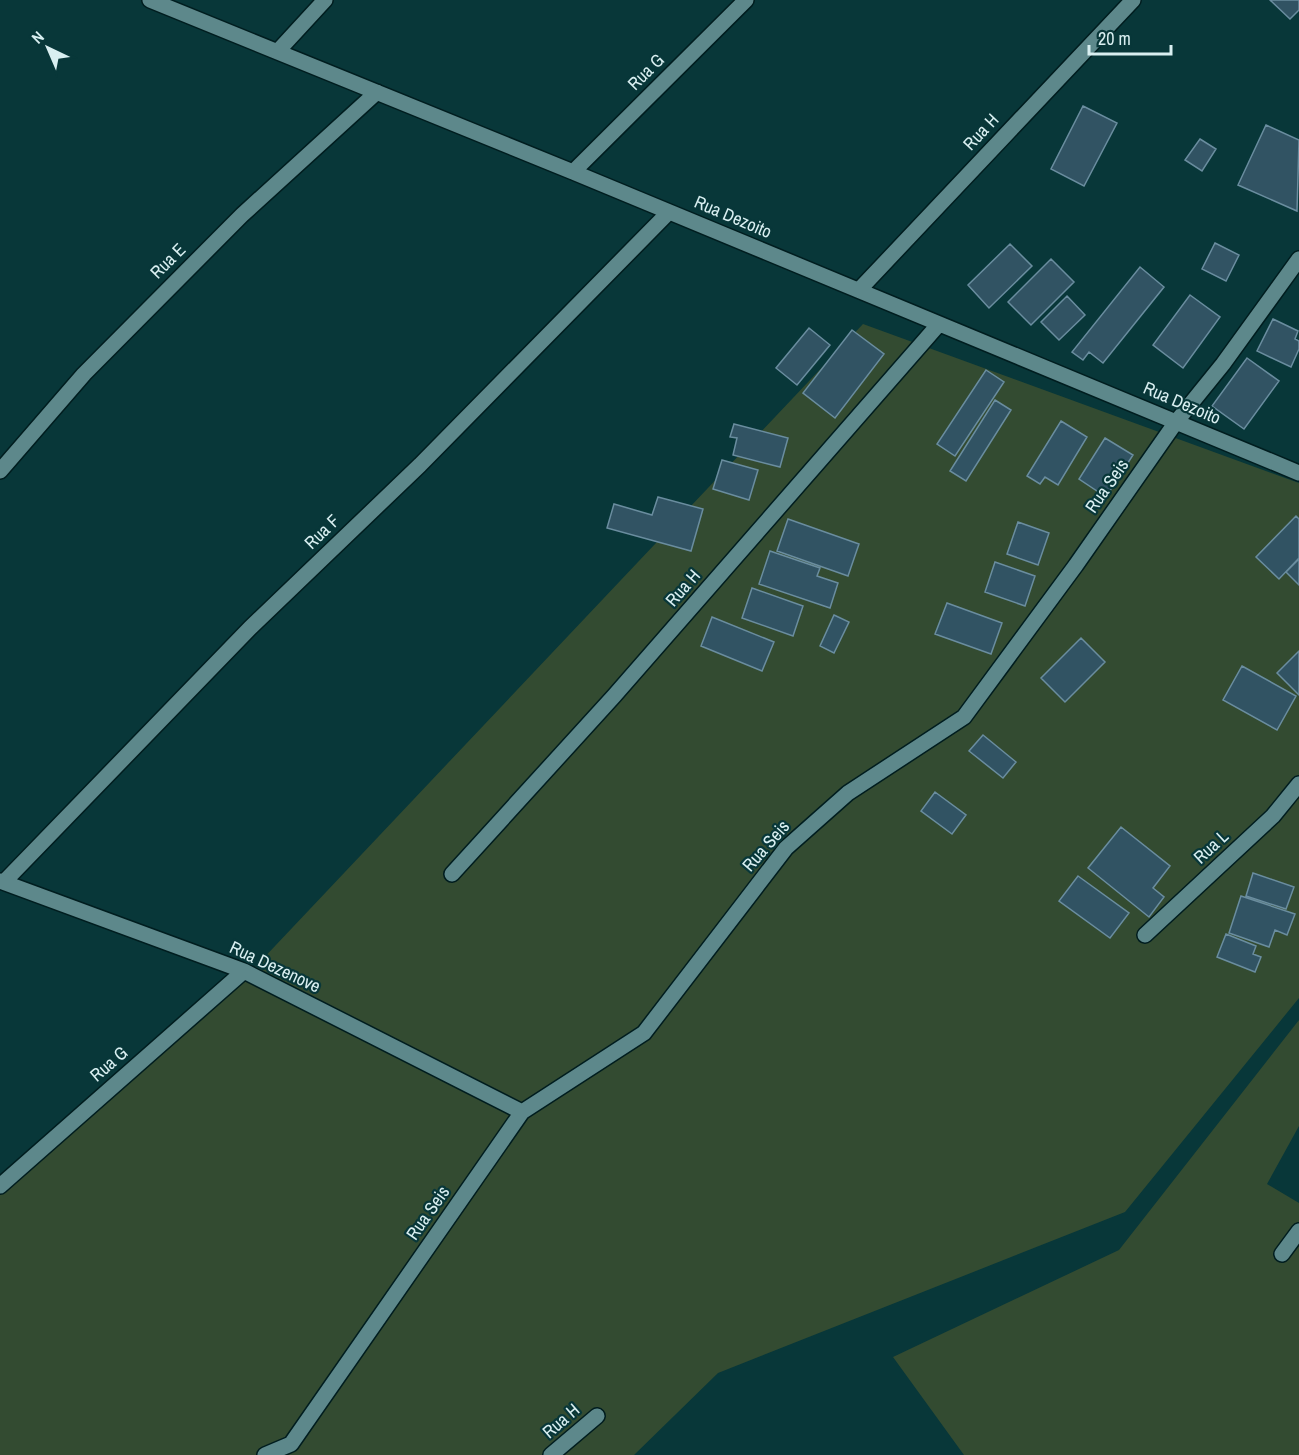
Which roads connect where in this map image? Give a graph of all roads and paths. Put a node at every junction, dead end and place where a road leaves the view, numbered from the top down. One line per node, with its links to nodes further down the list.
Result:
1 (150, 0): 5 (street, Rua Dezoito)
2 (325, 0): 5 (street)
3 (746, 0): 7 (street, Rua G)
4 (1133, 0): 10 (street, Rua H)
5 (278, 51): 6 (street, Rua Dezoito)
6 (377, 92): 7 (street, Rua Dezoito); 13 (street, Rua E)
7 (573, 172): 8 (street, Rua Dezoito)
8 (669, 212): 10 (street, Rua Dezoito); 17 (street, Rua F)
9 (1299, 260): 12 (street, Rua Seis)
10 (859, 290): 11 (street, Rua Dezoito)
11 (939, 324): 12 (street, Rua Dezoito); 16 (street, Rua H)
12 (1176, 422): 14 (street, Rua Dezoito); 20 (street, Rua Seis)
13 (0, 471)
14 (1299, 473)
15 (1299, 784): 18 (street, Rua L)
16 (452, 874)
17 (2, 881): 19 (street, Rua Dezenove)
18 (1145, 934)
19 (244, 971): 20 (street, Rua Dezenove); 21 (street, Rua G)
20 (522, 1112): 25 (street, Rua Seis)
21 (0, 1186)
22 (1299, 1231): 23 (street)
23 (1282, 1254)
24 (597, 1416): 26 (street, Rua H)
25 (265, 1455)
26 (551, 1455)

